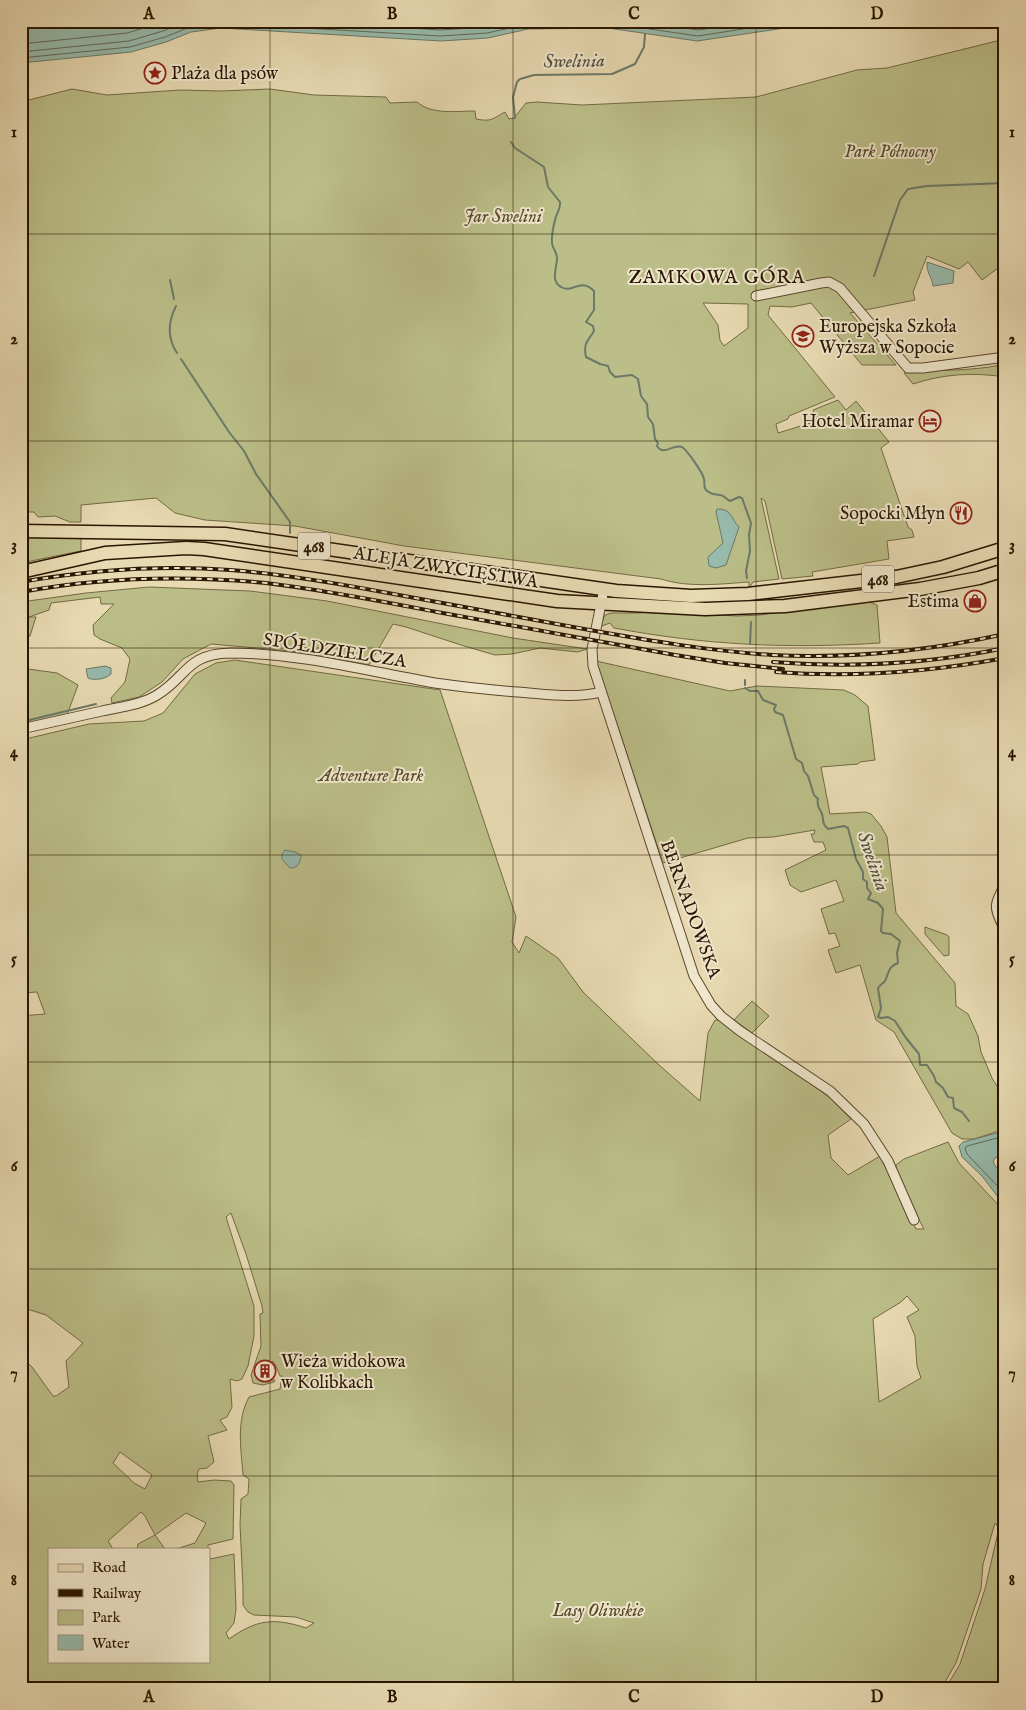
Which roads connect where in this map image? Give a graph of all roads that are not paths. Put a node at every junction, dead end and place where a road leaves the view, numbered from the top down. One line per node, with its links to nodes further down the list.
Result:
1 (756, 296): 2 (street)
2 (1005, 357)
3 (21, 531): 7 (main road, ALEJA ZWYCIĘSTWA / 468)
4 (1005, 548): 7 (main road, ALEJA ZWYCIĘSTWA / 468)
5 (1005, 570): 8 (main road, ALEJA ZWYCIĘSTWA / 468)
6 (21, 572): 8 (main road, ALEJA ZWYCIĘSTWA / 468)
7 (604, 589): 8 (street, BERNADOWSKA)
8 (600, 604): 9 (street, BERNADOWSKA)
9 (601, 692): 10 (street, SPÓŁDZIELCZA); 13 (street, BERNADOWSKA)
10 (21, 729)
11 (1005, 885): 12 (street)
12 (1005, 931)
13 (914, 1220)

